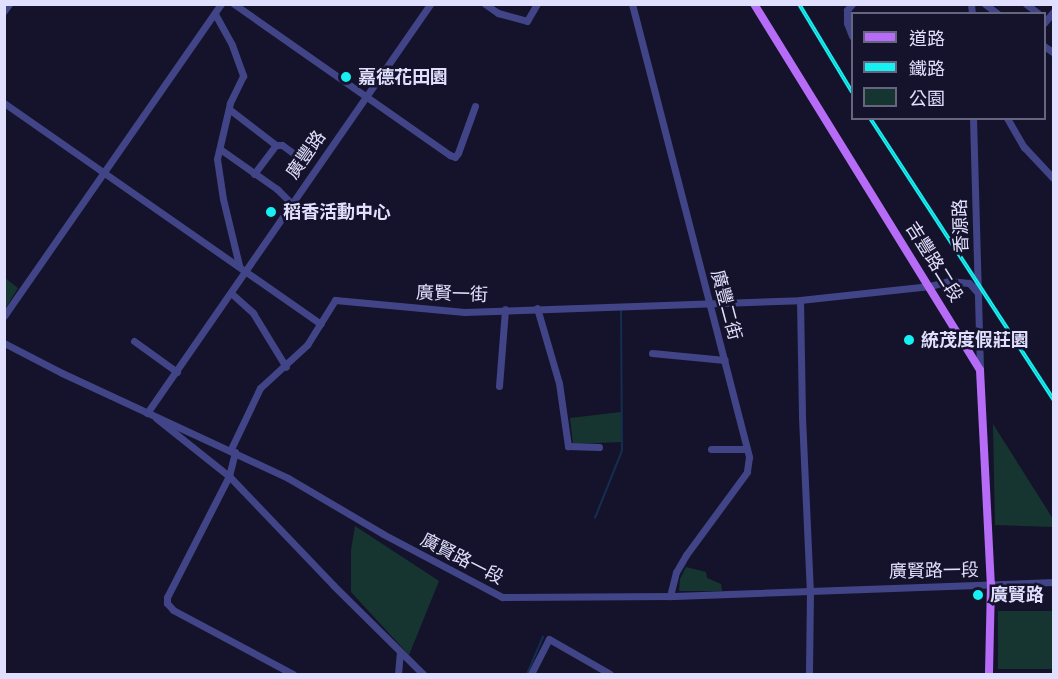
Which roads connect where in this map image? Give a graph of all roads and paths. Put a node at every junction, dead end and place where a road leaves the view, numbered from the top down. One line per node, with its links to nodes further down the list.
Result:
1 (9, 4): 10 (street)
2 (221, 4): 11 (street)
3 (234, 4): 13 (street)
4 (430, 4): 13 (street, 廣豐路)
5 (485, 4): 6 (street)
6 (537, 4)
7 (632, 4): 32 (street, 廣豐二街)
8 (754, 4): 28 (main road, 吉豐路二段)
9 (852, 4): 12 (street)
10 (4, 12)
11 (215, 14): 16 (street); 22 (street)
12 (851, 33)
13 (366, 96): 15 (street); 25 (street, 廣豐路)
14 (4, 103): 22 (street)
15 (475, 106)
16 (229, 109): 19 (street); 20 (street)
17 (973, 120): 30 (street, 香源路)
18 (1007, 120): 24 (street)
19 (276, 145): 21 (street); 23 (street)
20 (220, 149): 23 (street); 26 (street)
21 (300, 158)
22 (104, 172): 26 (street); 35 (street)
23 (254, 174): 25 (street)
24 (1053, 179)
25 (291, 203): 27 (street, 廣豐路)
26 (239, 265): 27 (street)
27 (246, 270): 29 (street, 廣豐路); 36 (street)
28 (930, 286): 30 (street, 廣賢一街); 31 (street, 廣賢一街); 42 (main road, 吉豐路二段)
29 (231, 293): 41 (street); 43 (street, 廣豐路)
30 (978, 293): 42 (street, 香源路)
31 (800, 300): 32 (street, 廣賢一街); 53 (street)
32 (709, 303): 33 (street, 廣賢一街); 40 (street, 廣豐二街)
33 (537, 308): 34 (street, 廣賢一街); 46 (street)
34 (505, 309): 36 (street, 廣賢一街); 44 (street)
35 (4, 316)
36 (321, 324): 41 (street)
37 (134, 341): 43 (street)
38 (4, 343): 45 (street, 廣賢路一段)
39 (651, 352): 40 (street)
40 (725, 360): 48 (street, 廣豐二街)
41 (286, 367): 49 (street)
42 (980, 370): 52 (main road, 吉豐路二段)
43 (177, 372): 45 (street, 廣豐路)
44 (499, 386)
45 (151, 414): 49 (street, 廣賢路一段); 50 (street)
46 (599, 447)
47 (711, 449): 48 (street)
48 (747, 449): 54 (street, 廣豐二街)
49 (233, 452): 50 (street); 54 (street, 廣賢路一段)
50 (229, 476): 55 (street); 56 (street)
51 (1053, 582): 52 (street, 廣賢路一段)
52 (991, 584): 53 (street, 廣賢路一段); 62 (main road, 吉豐路二段)
53 (810, 590): 54 (street, 廣賢路一段); 61 (street)
54 (670, 596)
55 (400, 653): 57 (street); 58 (street)
56 (292, 675)
57 (398, 675)
58 (423, 675)
59 (531, 675): 60 (street)
60 (610, 675)
61 (809, 675)
62 (989, 675)

